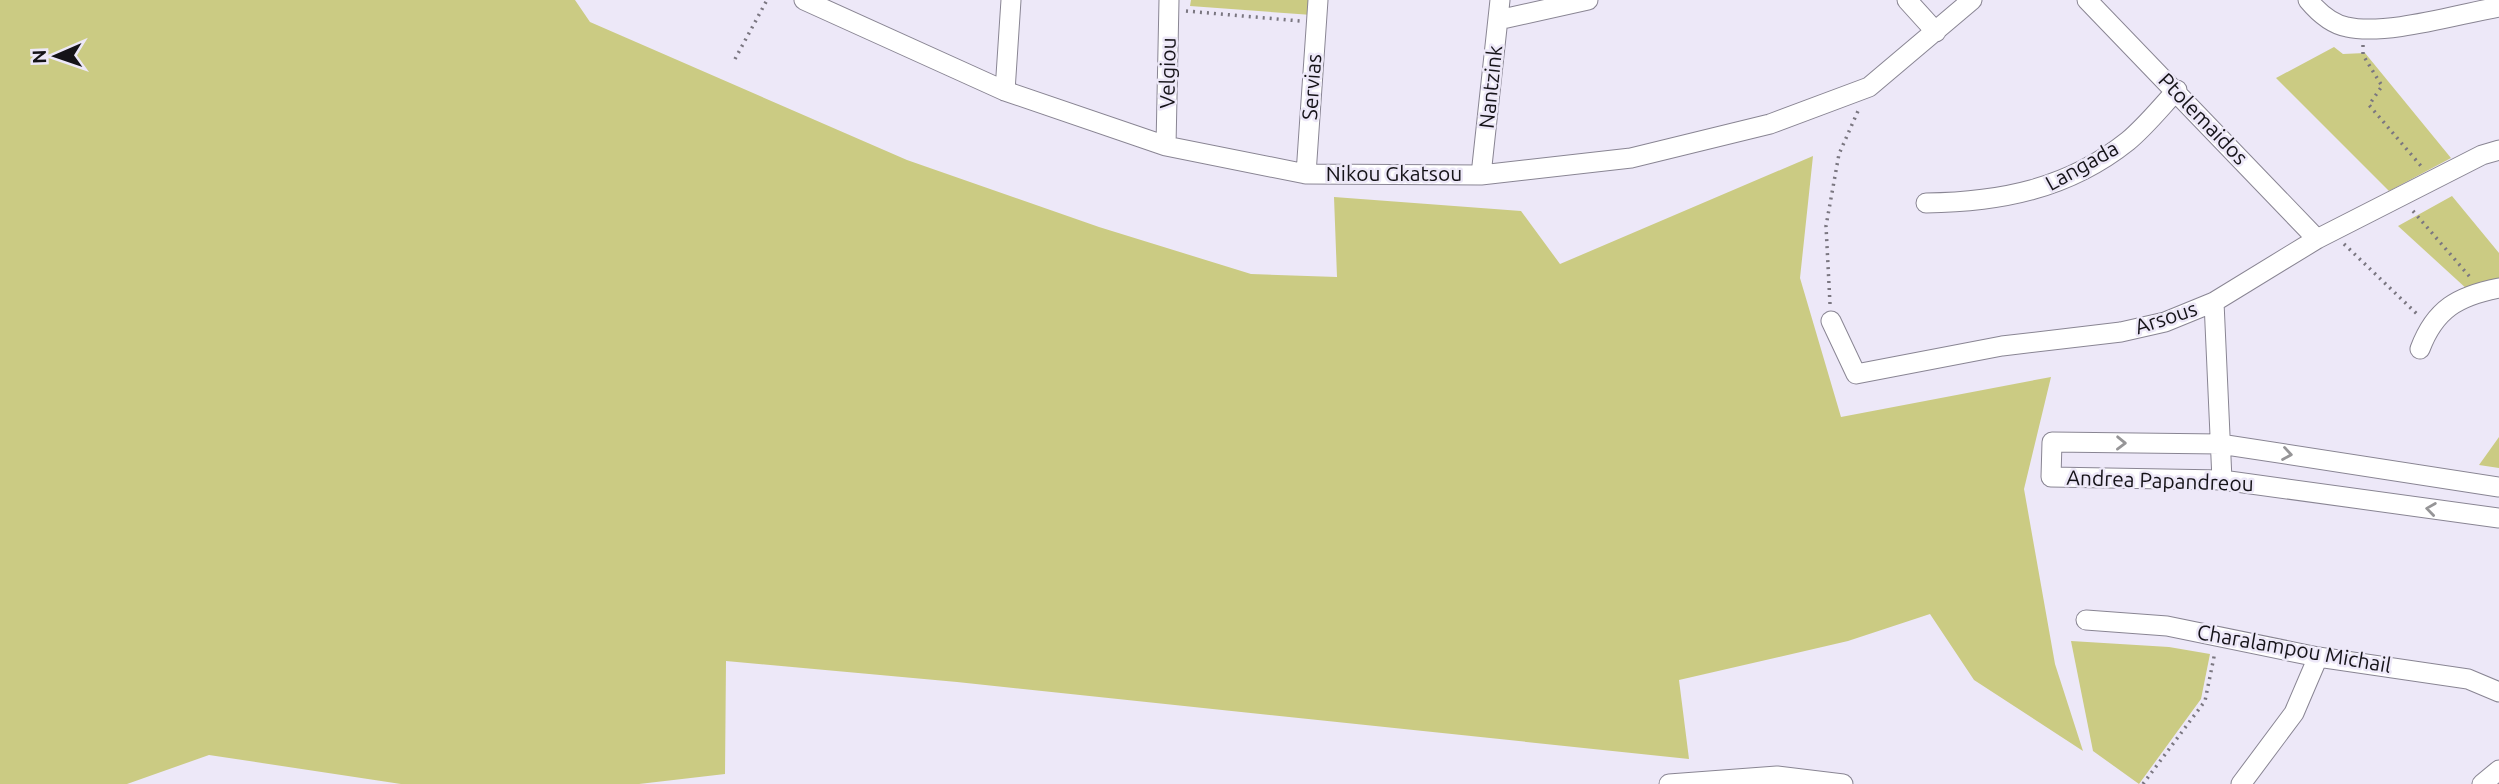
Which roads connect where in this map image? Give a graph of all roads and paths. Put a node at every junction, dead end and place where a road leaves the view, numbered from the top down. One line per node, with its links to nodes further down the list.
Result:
1 (767, 0): 18 (path)
2 (1011, 0): 20 (street)
3 (1318, 0): 15 (street, Servias)
4 (1500, 0): 14 (street, Nantzink)
5 (1588, 0): 14 (street)
6 (1907, 0): 17 (street)
7 (1972, 0): 17 (street, Nikou Gkatsou)
8 (2087, 0): 21 (street, Ptolemaidos)
9 (2308, 0): 16 (street)
10 (814, 2): 20 (street, Nikou Gkatsou)
11 (1169, 5): 15 (path); 22 (street, Velgiou)
12 (2474, 6): 13 (street); 16 (street)
13 (2499, 7)
14 (1498, 20): 25 (street, Nantzink)
15 (1317, 22): 24 (street, Servias)
16 (2367, 30): 26 (path)
17 (1936, 32): 19 (street, Nikou Gkatsou)
18 (735, 59)
19 (1869, 87): 25 (street, Nikou Gkatsou); 32 (path)
20 (1005, 90): 22 (street, Nikou Gkatsou)
21 (2177, 90): 28 (street, Langada); 29 (street, Ptolemaidos)
22 (1166, 146): 24 (street, Nikou Gkatsou)
23 (2499, 150): 26 (street, Arsous)
24 (1306, 174): 25 (street, Nikou Gkatsou)
25 (1481, 175)
26 (2433, 180): 27 (street, Arsous)
27 (2400, 196): 29 (street, Arsous); 30 (path)
28 (1926, 203)
29 (2324, 236): 31 (street, Arsous); 33 (path)
30 (2491, 290): 33 (street)
31 (2214, 302): 32 (street, Arsous); 35 (street)
32 (1831, 321)
33 (2429, 325): 34 (street)
34 (2420, 349)
35 (2220, 444): 36 (street); 36 (street, Andrea Papandreou, one-way to 35); 37 (street, Andrea Papandreou, one-way to 37)
36 (2222, 480): 38 (street, Andrea Papandreou, one-way to 36)
37 (2499, 487)
38 (2499, 518)
39 (2086, 620): 40 (street, Charalampou Michail)
40 (2218, 636): 41 (street, Charalampou Michail); 47 (path)
41 (2318, 657): 42 (street, Charalampou Michail); 48 (street)
42 (2499, 692)
43 (2499, 770): 49 (street)
44 (1777, 780): 45 (street); 46 (street)
45 (1669, 784)
46 (1843, 784)
47 (2143, 784)
48 (2241, 784)
49 (2482, 784)

